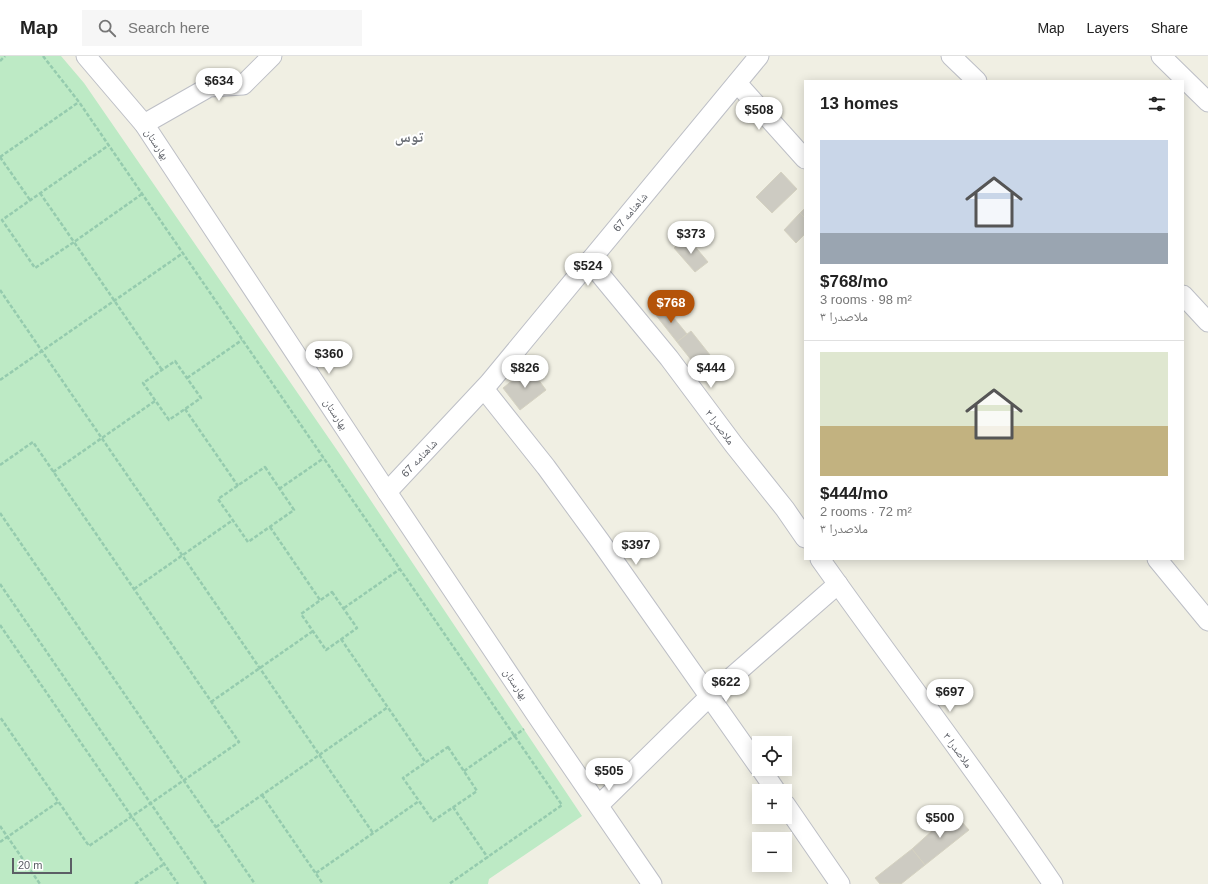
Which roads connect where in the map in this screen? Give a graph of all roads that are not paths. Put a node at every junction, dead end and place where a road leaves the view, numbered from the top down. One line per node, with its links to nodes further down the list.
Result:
1 (86, 56): 9 (street, بهارستان)
2 (272, 56): 9 (street)
3 (759, 56): 7 (street, شاهنامه 67)
4 (951, 56): 6 (street)
5 (1161, 56): 8 (street)
6 (976, 80)
7 (737, 83): 10 (street); 11 (street, شاهنامه 67)
8 (1208, 102)
9 (144, 124): 15 (street, بهارستان)
10 (804, 158)
11 (589, 261): 14 (street, شاهنامه 67); 16 (street, ملاصدرا ۳)
12 (1184, 296): 13 (street)
13 (1208, 322)
14 (484, 388): 15 (street, شاهنامه 67); 21 (street)
15 (388, 492): 23 (street, بهارستان)
16 (804, 537)
17 (821, 560): 19 (street, ملاصدرا ۳)
18 (1158, 560): 20 (street)
19 (838, 584): 21 (street); 27 (street, ملاصدرا ۳)
20 (1208, 621)
21 (710, 696): 22 (street); 23 (street)
22 (752, 756)
23 (599, 805): 25 (street, بهارستان)
24 (792, 814): 26 (street)
25 (652, 884)
26 (840, 884)
27 (1053, 884)

